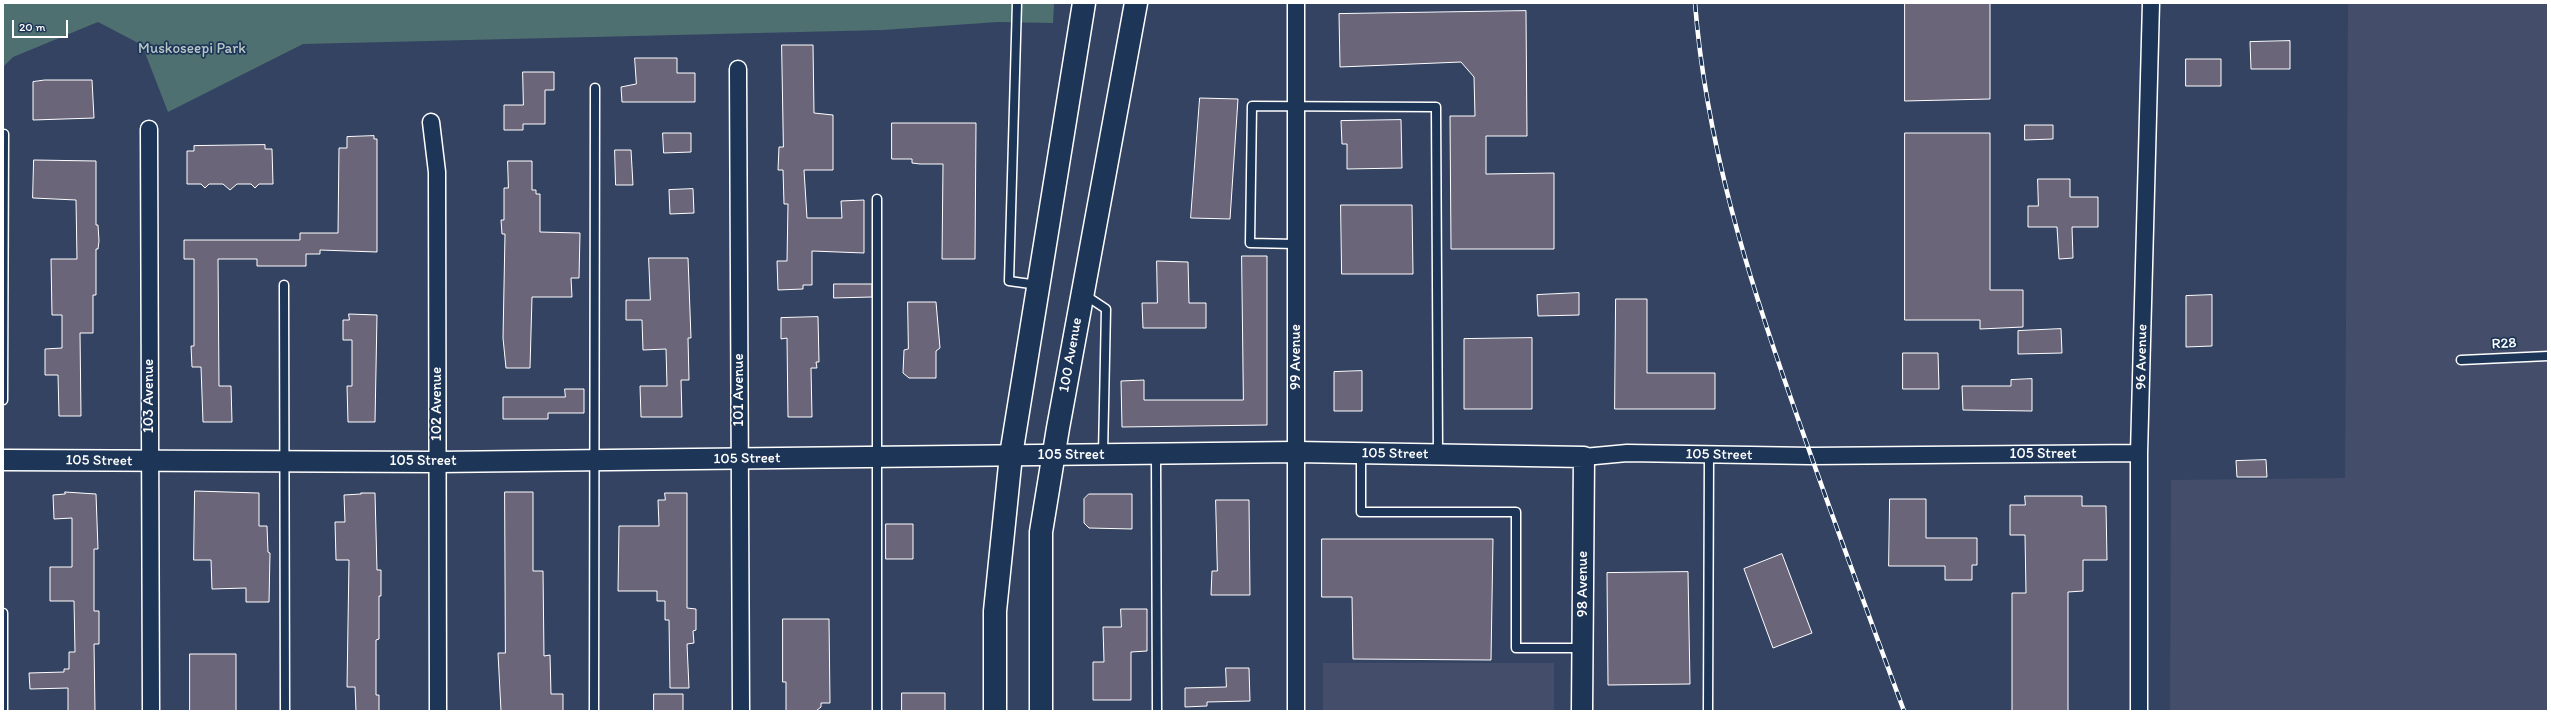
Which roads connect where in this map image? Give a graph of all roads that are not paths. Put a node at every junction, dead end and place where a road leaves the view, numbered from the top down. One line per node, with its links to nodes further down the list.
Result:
1 (1017, 3): 15 (lane)
2 (1084, 3): 15 (main road)
3 (1136, 3): 16 (main road, 100 Avenue)
4 (1296, 3): 8 (street, 99 Avenue)
5 (2151, 3): 24 (street, 96 Avenue)
6 (738, 69): 31 (street, 101 Avenue)
7 (595, 88): 33 (lane)
8 (1296, 107): 13 (street, 99 Avenue); 13 (lane); 23 (lane)
9 (431, 122): 36 (street, 102 Avenue)
10 (149, 129): 34 (street, 103 Avenue)
11 (4, 134): 19 (lane)
12 (877, 199): 30 (lane)
13 (1296, 244): 20 (street, 99 Avenue)
14 (284, 285): 35 (lane)
15 (1038, 286): 25 (main road)
16 (1082, 293): 26 (lane); 28 (main road, 100 Avenue)
17 (2548, 356): 18 (lane, R28)
18 (2461, 360)
19 (3, 400)
20 (1296, 452): 21 (street, 105 Street); 22 (street, 105 Street); 49 (street, 99 Avenue)
21 (1360, 453): 23 (street, 105 Street); 38 (lane)
22 (1156, 454): 26 (street, 105 Street); 48 (lane)
23 (1438, 454): 29 (street, 105 Street)
24 (2140, 454): 27 (street, 105 Street); 52 (street, 96 Avenue)
25 (1011, 455): 28 (street, 105 Street); 30 (street, 105 Street); 46 (main road)
26 (1103, 455): 28 (street, 105 Street)
27 (1709, 455): 29 (street, 105 Street); 51 (lane)
28 (1053, 456): 47 (main road, 100 Avenue)
29 (1584, 456): 38 (street, 98 Avenue)
30 (877, 457): 31 (street, 105 Street); 45 (lane)
31 (739, 459): 33 (street, 105 Street); 44 (street, 101 Avenue)
32 (3, 460): 34 (street, 105 Street)
33 (594, 460): 36 (street, 105 Street); 43 (lane)
34 (149, 462): 35 (street, 105 Street); 40 (street, 103 Avenue)
35 (284, 462): 36 (street, 105 Street); 41 (lane)
36 (437, 462): 42 (street, 102 Avenue)
37 (3, 613): 39 (lane)
38 (1583, 648): 50 (street, 98 Avenue)
39 (3, 711)
40 (151, 711)
41 (284, 711)
42 (438, 711)
43 (594, 711)
44 (741, 711)
45 (877, 711)
46 (995, 711)
47 (1041, 711)
48 (1157, 711)
49 (1296, 711)
50 (1582, 711)
51 (1708, 711)
52 (2139, 711)

